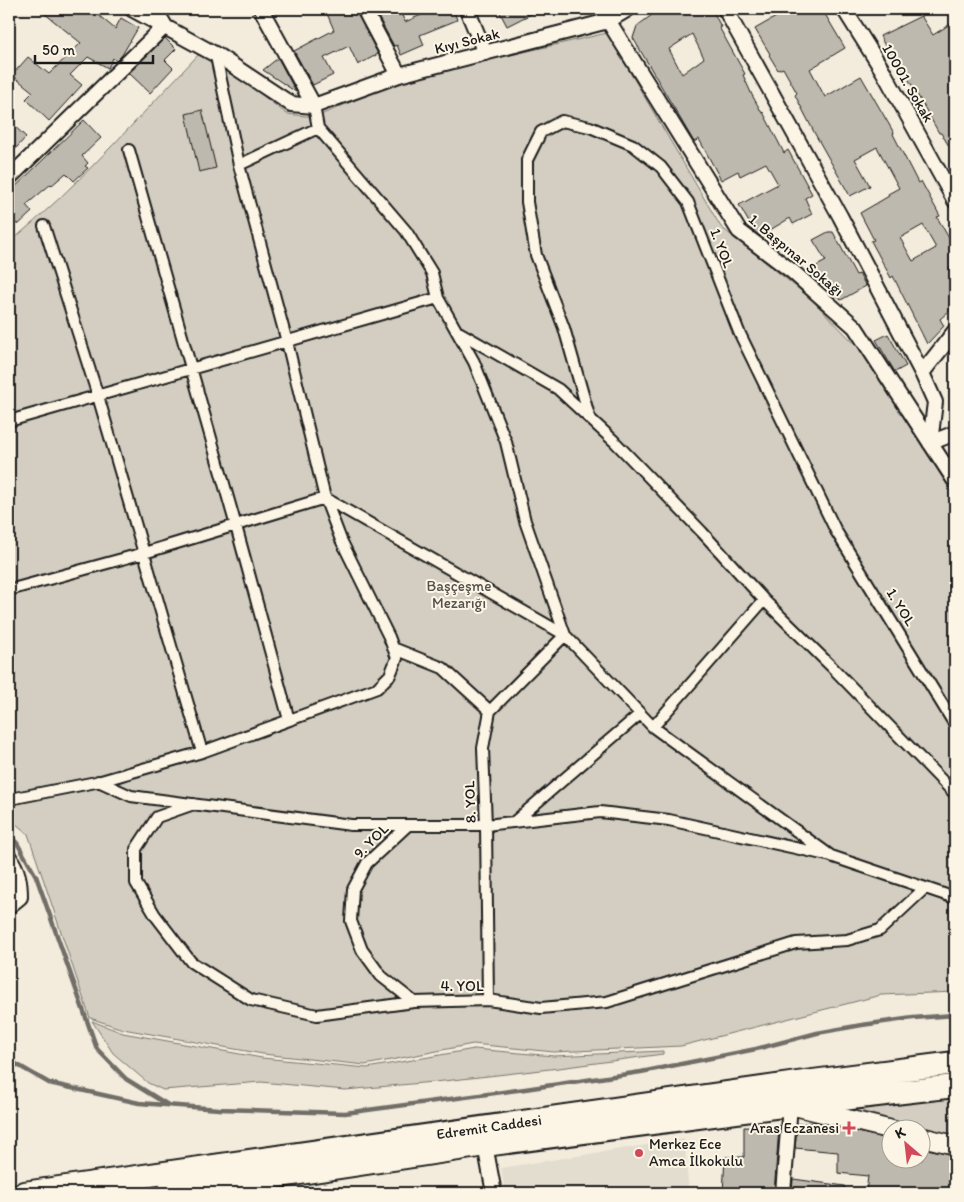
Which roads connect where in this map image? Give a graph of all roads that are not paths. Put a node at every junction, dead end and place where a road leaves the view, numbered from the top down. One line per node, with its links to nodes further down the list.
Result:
1 (132, 9): 11 (street)
2 (156, 9): 11 (street)
3 (261, 9): 15 (street)
4 (364, 9): 14 (street)
5 (467, 9): 12 (street)
6 (601, 9): 10 (street, 1. Başpınar Sokağı)
7 (628, 9): 10 (street, Kıyı Sokak)
8 (725, 9): 27 (street)
9 (844, 9): 20 (street, 10001. Sokak)
10 (608, 21): 12 (street, Kıyı Sokak); 32 (street, 1. Başpınar Sokağı)
11 (165, 26): 15 (street); 19 (street)
12 (485, 53): 14 (street, Kıyı Sokak)
13 (217, 61): 18 (street)
14 (399, 75): 15 (street, Kıyı Sokak)
15 (314, 106): 16 (street)
16 (318, 128): 18 (street); 22 (street)
17 (129, 150): 26 (street)
18 (239, 165): 25 (street)
19 (9, 178)
20 (955, 201)
21 (44, 226): 28 (street)
22 (438, 298): 23 (street); 25 (street)
23 (456, 331): 29 (street); 39 (street)
24 (955, 331): 27 (street)
25 (287, 342): 26 (street); 34 (street)
26 (191, 369): 28 (street); 35 (street)
27 (922, 373): 32 (street)
28 (98, 396): 30 (street); 36 (street)
29 (590, 419): 38 (street); 44 (street, 1. YOL)
30 (9, 421)
31 (955, 433): 32 (street)
32 (930, 443): 33 (street, 1. Başpınar Sokağı)
33 (955, 480)
34 (325, 498): 35 (street); 39 (street); 40 (street)
35 (236, 526): 36 (street); 43 (street)
36 (144, 553): 37 (street); 46 (street)
37 (9, 590)
38 (764, 600): 45 (street); 48 (street)
39 (565, 635): 41 (street); 42 (street)
40 (393, 648): 41 (street); 43 (street)
41 (490, 711): 52 (street, 8. YOL)
42 (640, 714): 45 (street); 51 (street)
43 (289, 720): 46 (street)
44 (955, 724)
45 (653, 728): 54 (street)
46 (202, 752): 47 (street)
47 (98, 782): 49 (street); 50 (street)
48 (955, 794)
49 (9, 796)
50 (194, 804): 53 (street); 60 (street, 4. YOL)
51 (514, 822): 52 (street); 54 (street)
52 (486, 825): 53 (street); 59 (street, 8. YOL)
53 (407, 826): 60 (street, 9. YOL)
54 (831, 856): 56 (street)
55 (9, 857): 58 (street)
56 (926, 888): 57 (street); 59 (street, 4. YOL)
57 (955, 898)
58 (9, 906)
59 (488, 1000): 60 (street, 4. YOL)
60 (414, 1002)
61 (955, 1063): 68 (highway, Edremit Caddesi)
62 (955, 1086): 63 (highway, Edremit Caddesi)
63 (790, 1105): 64 (street); 66 (highway, Edremit Caddesi); 71 (street)
64 (882, 1128)
65 (932, 1140): 67 (street)
66 (485, 1146): 69 (highway, Edremit Caddesi); 70 (street)
67 (955, 1146)
68 (24, 1193)
69 (168, 1193)
70 (494, 1193)
71 (782, 1193)

